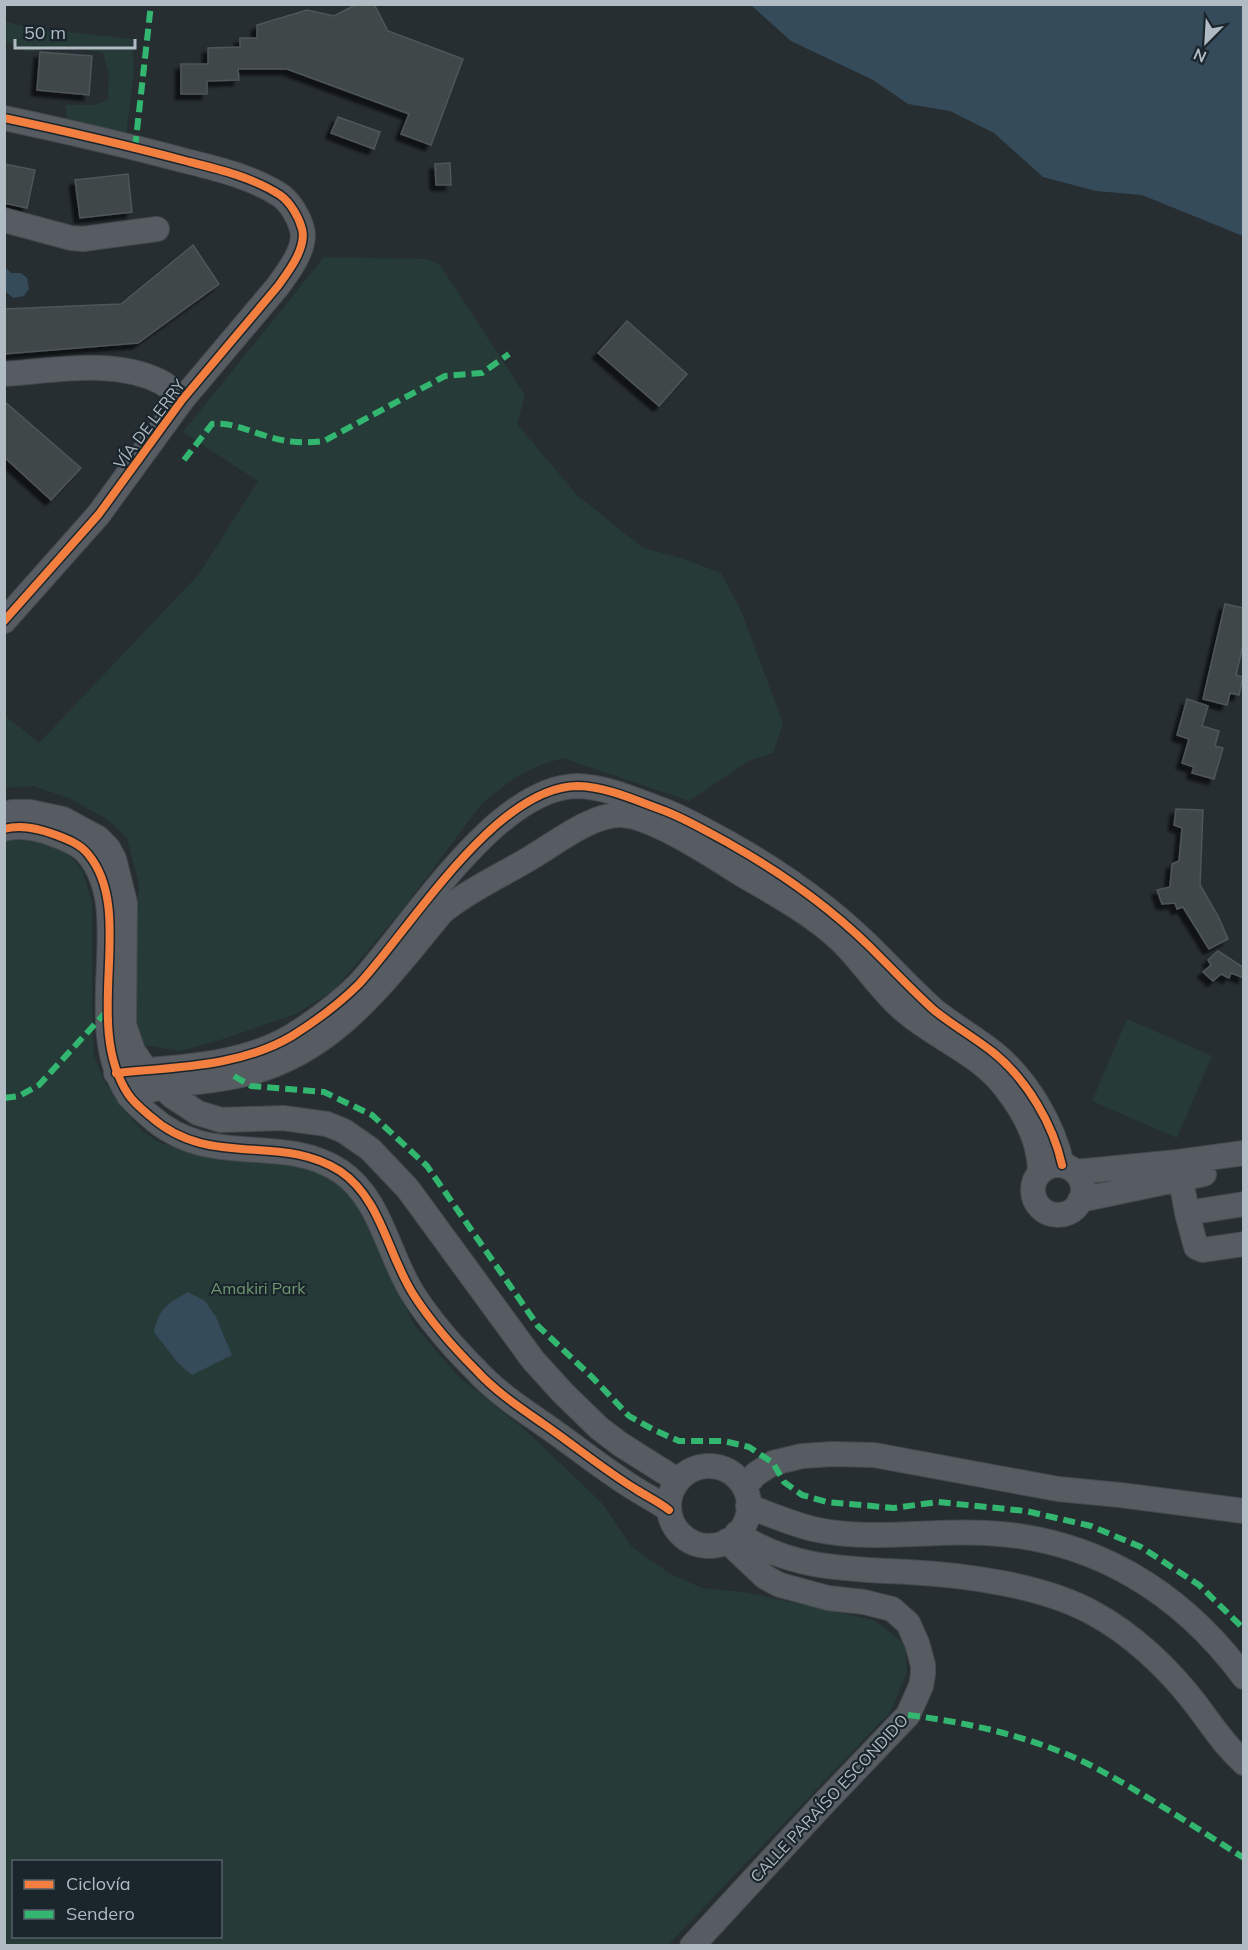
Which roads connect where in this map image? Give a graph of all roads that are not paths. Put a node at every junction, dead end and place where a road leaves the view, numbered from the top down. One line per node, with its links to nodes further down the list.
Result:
1 (4, 118): 5 (street, VÍA DE LERRY)
2 (4, 220): 3 (street)
3 (157, 228)
4 (4, 374): 5 (street)
5 (182, 400): 6 (street, VÍA DE LERRY)
6 (4, 621)
7 (4, 813): 9 (street)
8 (4, 829): 10 (street)
9 (146, 1070): 10 (street); 11 (street); 15 (street)
10 (116, 1073): 12 (street)
11 (164, 1087): 12 (street); 15 (street); 21 (street)
12 (129, 1096): 23 (street)
13 (1244, 1153): 16 (street)
14 (1244, 1168): 16 (street)
15 (1059, 1170): 16 (street); 17 (street); 17 (street)
16 (1179, 1170): 17 (street); 19 (street)
17 (1080, 1200)
18 (1244, 1203): 19 (street)
19 (1187, 1213): 20 (street)
20 (1244, 1244)
21 (677, 1480): 22 (street); 23 (street)
22 (746, 1497): 24 (street); 25 (street); 26 (street)
23 (669, 1510): 25 (street)
24 (1244, 1511)
25 (733, 1537): 27 (street); 28 (street, CALLE PARAÍSO ESCONDIDO)
26 (1244, 1677)
27 (1244, 1763)
28 (692, 1946)

